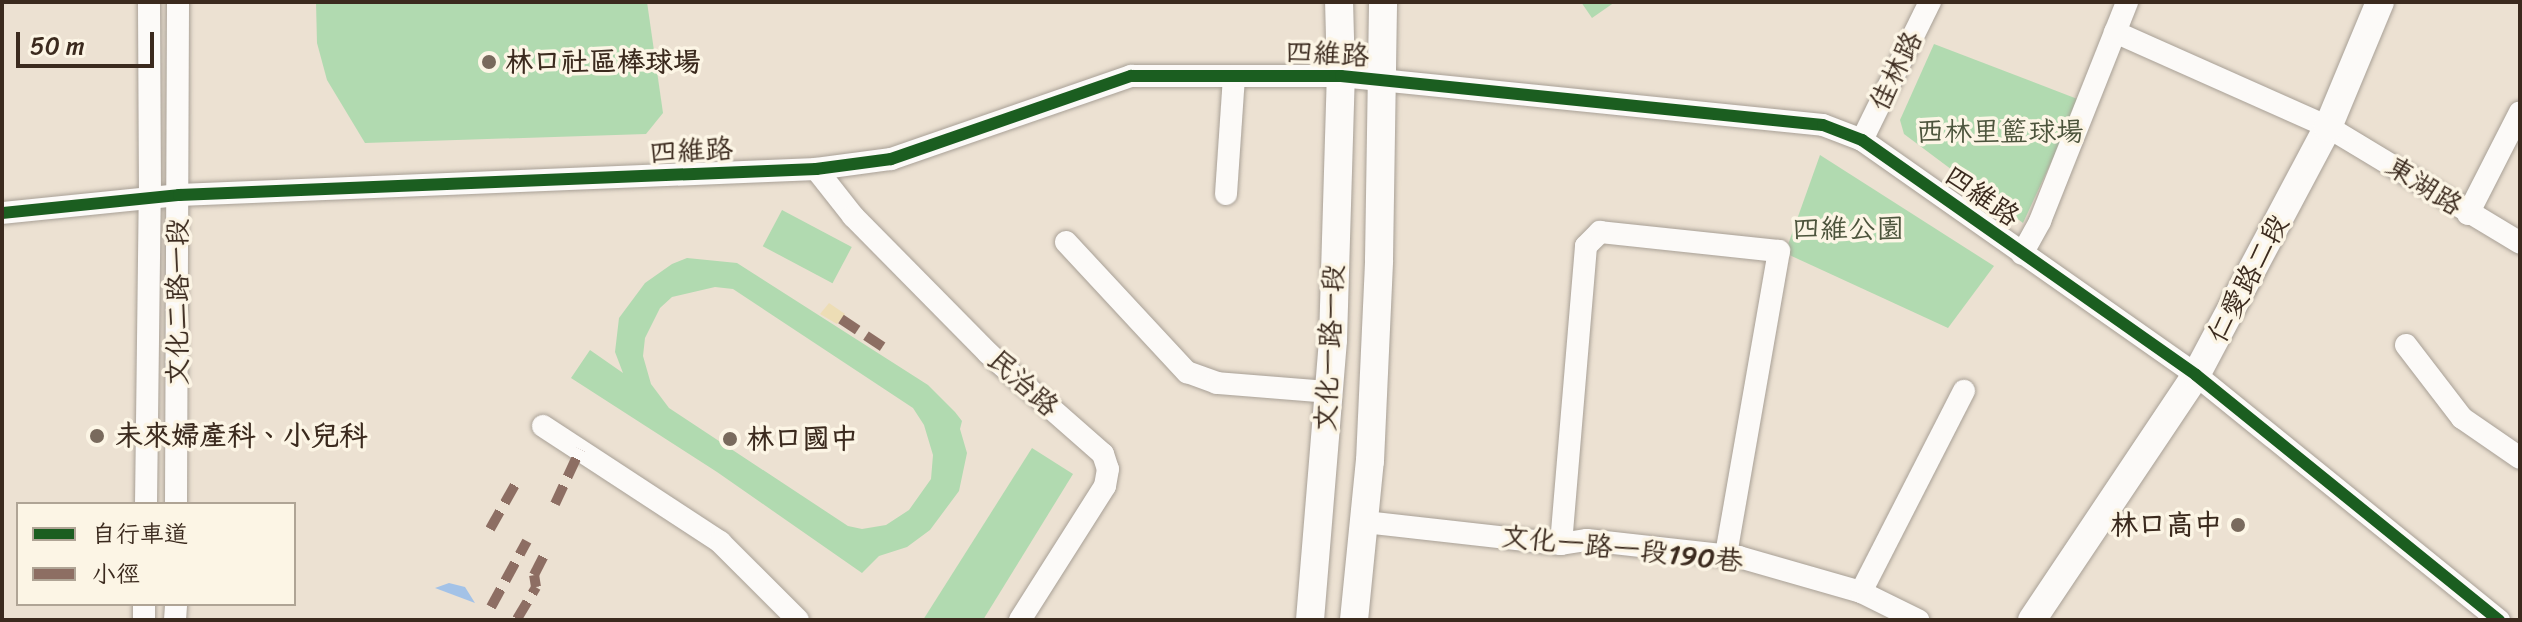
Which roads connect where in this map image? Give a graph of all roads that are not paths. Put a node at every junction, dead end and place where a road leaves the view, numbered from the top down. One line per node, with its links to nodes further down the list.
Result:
1 (149, 2): 18 (street, 文化二路一段)
2 (178, 2): 17 (street, 文化二路一段)
3 (1339, 2): 10 (main road, 文化一路一段)
4 (1383, 2): 11 (main road, 文化一路一段)
5 (1930, 2): 14 (street, 佳林路)
6 (2127, 2): 8 (street)
7 (2380, 2): 13 (main road, 仁愛路二段)
8 (2115, 32): 13 (street, 東湖路); 23 (street)
9 (1234, 76): 10 (street, 四維路); 15 (street, 四維路); 16 (street)
10 (1341, 76): 11 (street, 四維路); 27 (main road, 文化一路一段)
11 (1383, 81): 14 (street, 四維路); 32 (main road, 文化一路一段)
12 (2520, 112): 20 (street)
13 (2328, 127): 20 (street, 東湖路); 25 (main road, 仁愛路二段)
14 (1862, 140): 23 (street, 四維路)
15 (816, 169): 17 (street, 四維路); 37 (street, 民治路)
16 (1226, 194)
17 (179, 195): 18 (street, 四維路); 31 (street, 文化二路一段)
18 (150, 198): 19 (street, 四維路); 30 (street, 文化二路一段)
19 (2, 213)
20 (2468, 214): 22 (street, 東湖路)
21 (1066, 242): 27 (street)
22 (2520, 243)
23 (2022, 254): 25 (street, 四維路)
24 (2406, 345): 29 (street)
25 (2196, 375): 41 (main road, 仁愛路二段); 42 (street, 四維路)
26 (1964, 391): 35 (street)
27 (1329, 392): 38 (main road, 文化一路一段)
28 (543, 426): 36 (street)
29 (2520, 458)
30 (146, 502)
31 (176, 502)
32 (1365, 522): 33 (street, 文化一路一段190巷); 39 (main road, 文化一路一段)
33 (1561, 544): 34 (street, 文化一路一段190巷); 34 (street)
34 (1726, 556): 35 (street, 文化一路一段190巷)
35 (1861, 592): 40 (street, 文化一路一段190巷)
36 (798, 620)
37 (1020, 620)
38 (1310, 620)
39 (1354, 620)
40 (1918, 620)
41 (2032, 620)
42 (2499, 620)

